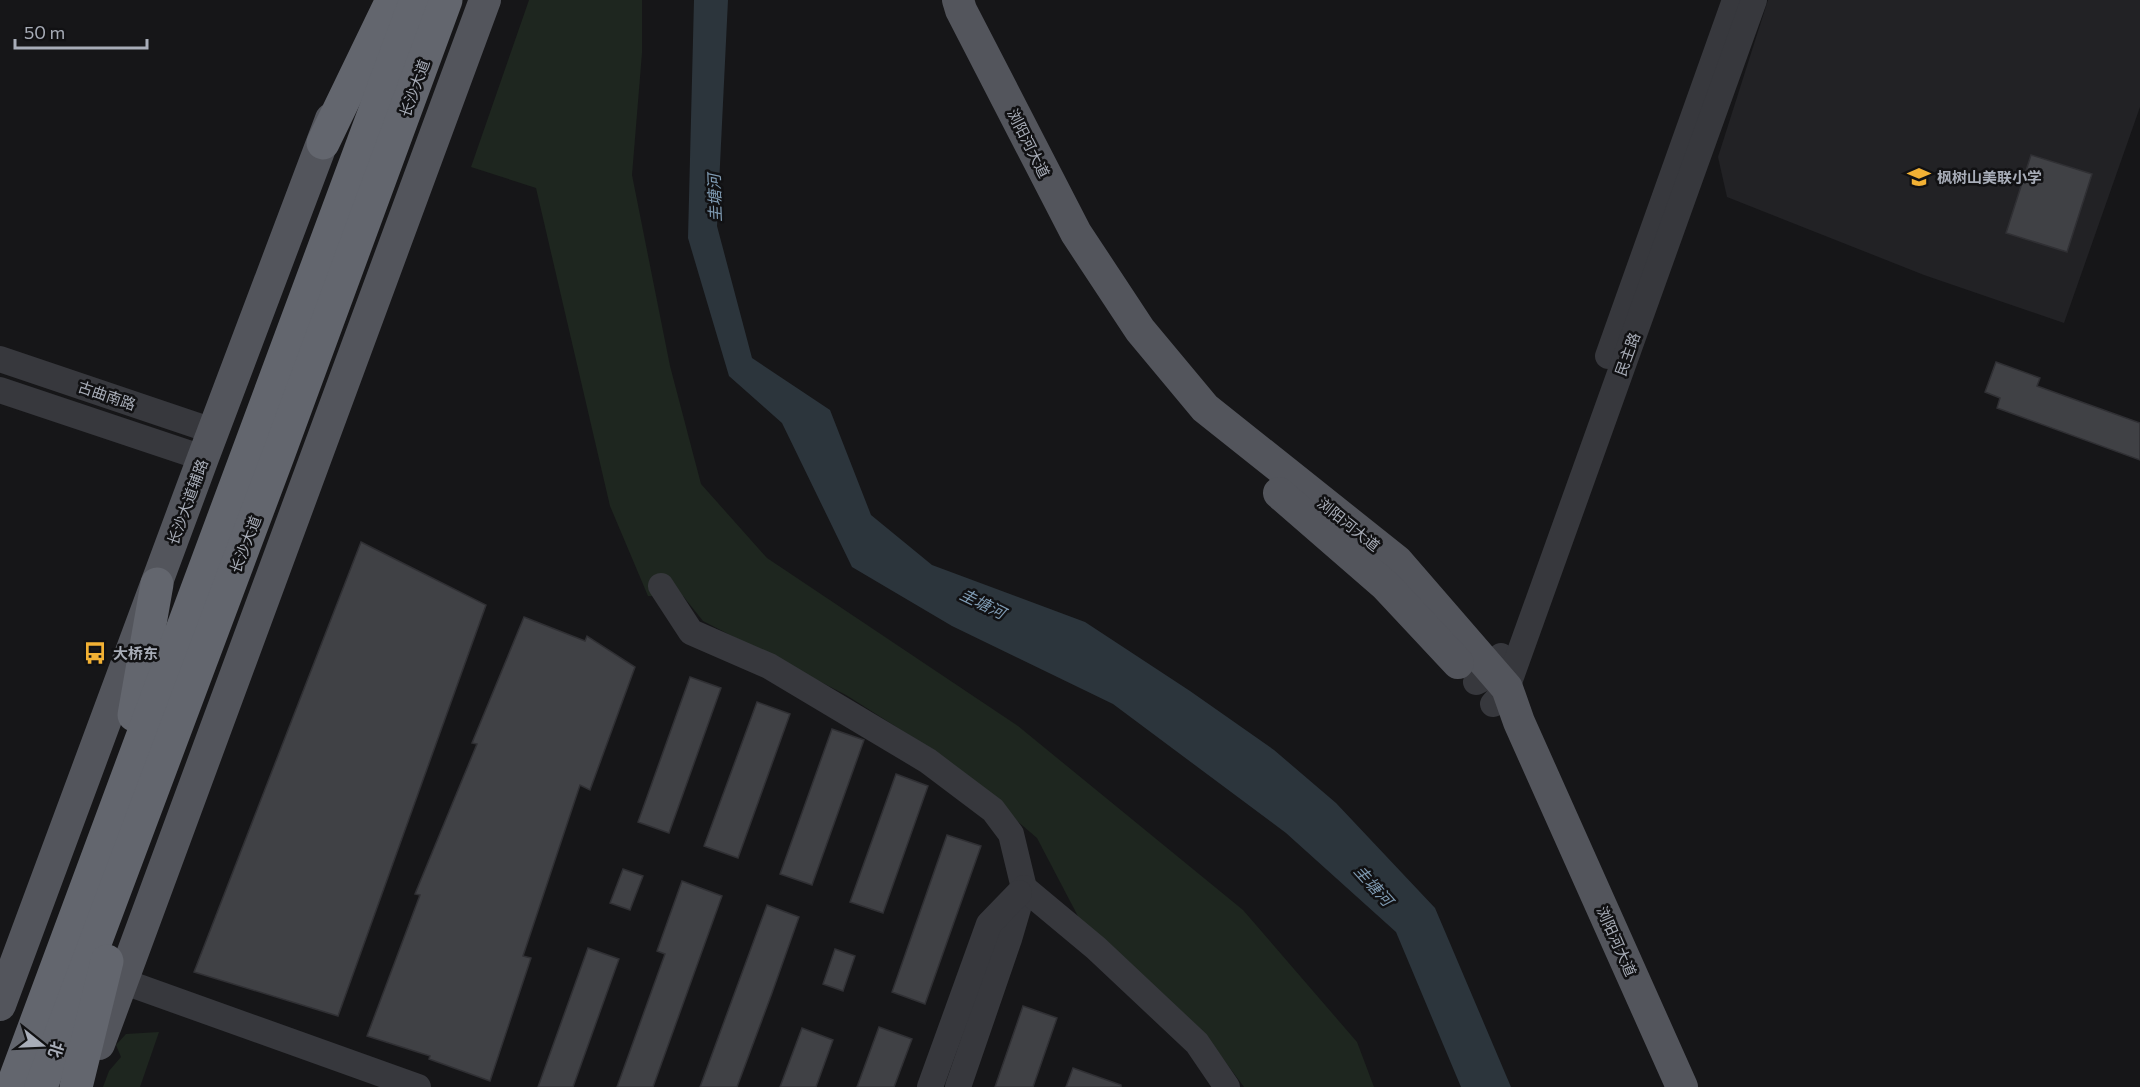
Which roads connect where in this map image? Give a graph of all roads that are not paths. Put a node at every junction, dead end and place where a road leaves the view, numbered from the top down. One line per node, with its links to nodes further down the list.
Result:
1 (375, 0): 9 (main road, 长沙大道辅路)
2 (392, 0): 9 (highway)
3 (485, 0): 18 (main road)
4 (938, 0): 15 (main road, 浏阳河大道)
5 (958, 0): 15 (main road, 浏阳河大道)
6 (1735, 0): 15 (street, 民主路)
7 (1754, 0): 15 (street, 民主路)
8 (438, 2): 16 (highway, 长沙大道)
9 (323, 143): 12 (main road, 长沙大道辅路)
10 (0, 359): 12 (street, 古曲南路)
11 (0, 390): 12 (street, 古曲南路)
12 (208, 444): 13 (main road, 长沙大道辅路)
13 (157, 584): 16 (highway); 19 (main road, 长沙大道辅路)
14 (661, 586): 17 (street)
15 (1493, 687): 28 (main road, 浏阳河大道); 29 (main road, 浏阳河大道)
16 (133, 801): 20 (highway, 长沙大道); 21 (highway, 长沙大道); 22 (highway)
17 (1024, 888): 25 (street); 26 (street); 27 (street)
18 (122, 981): 23 (main road); 24 (street)
19 (0, 1005)
20 (12, 1087)
21 (41, 1087)
22 (76, 1087)
23 (83, 1087)
24 (418, 1087)
25 (930, 1087)
26 (958, 1087)
27 (1227, 1087)
28 (1659, 1087)
29 (1683, 1087)

